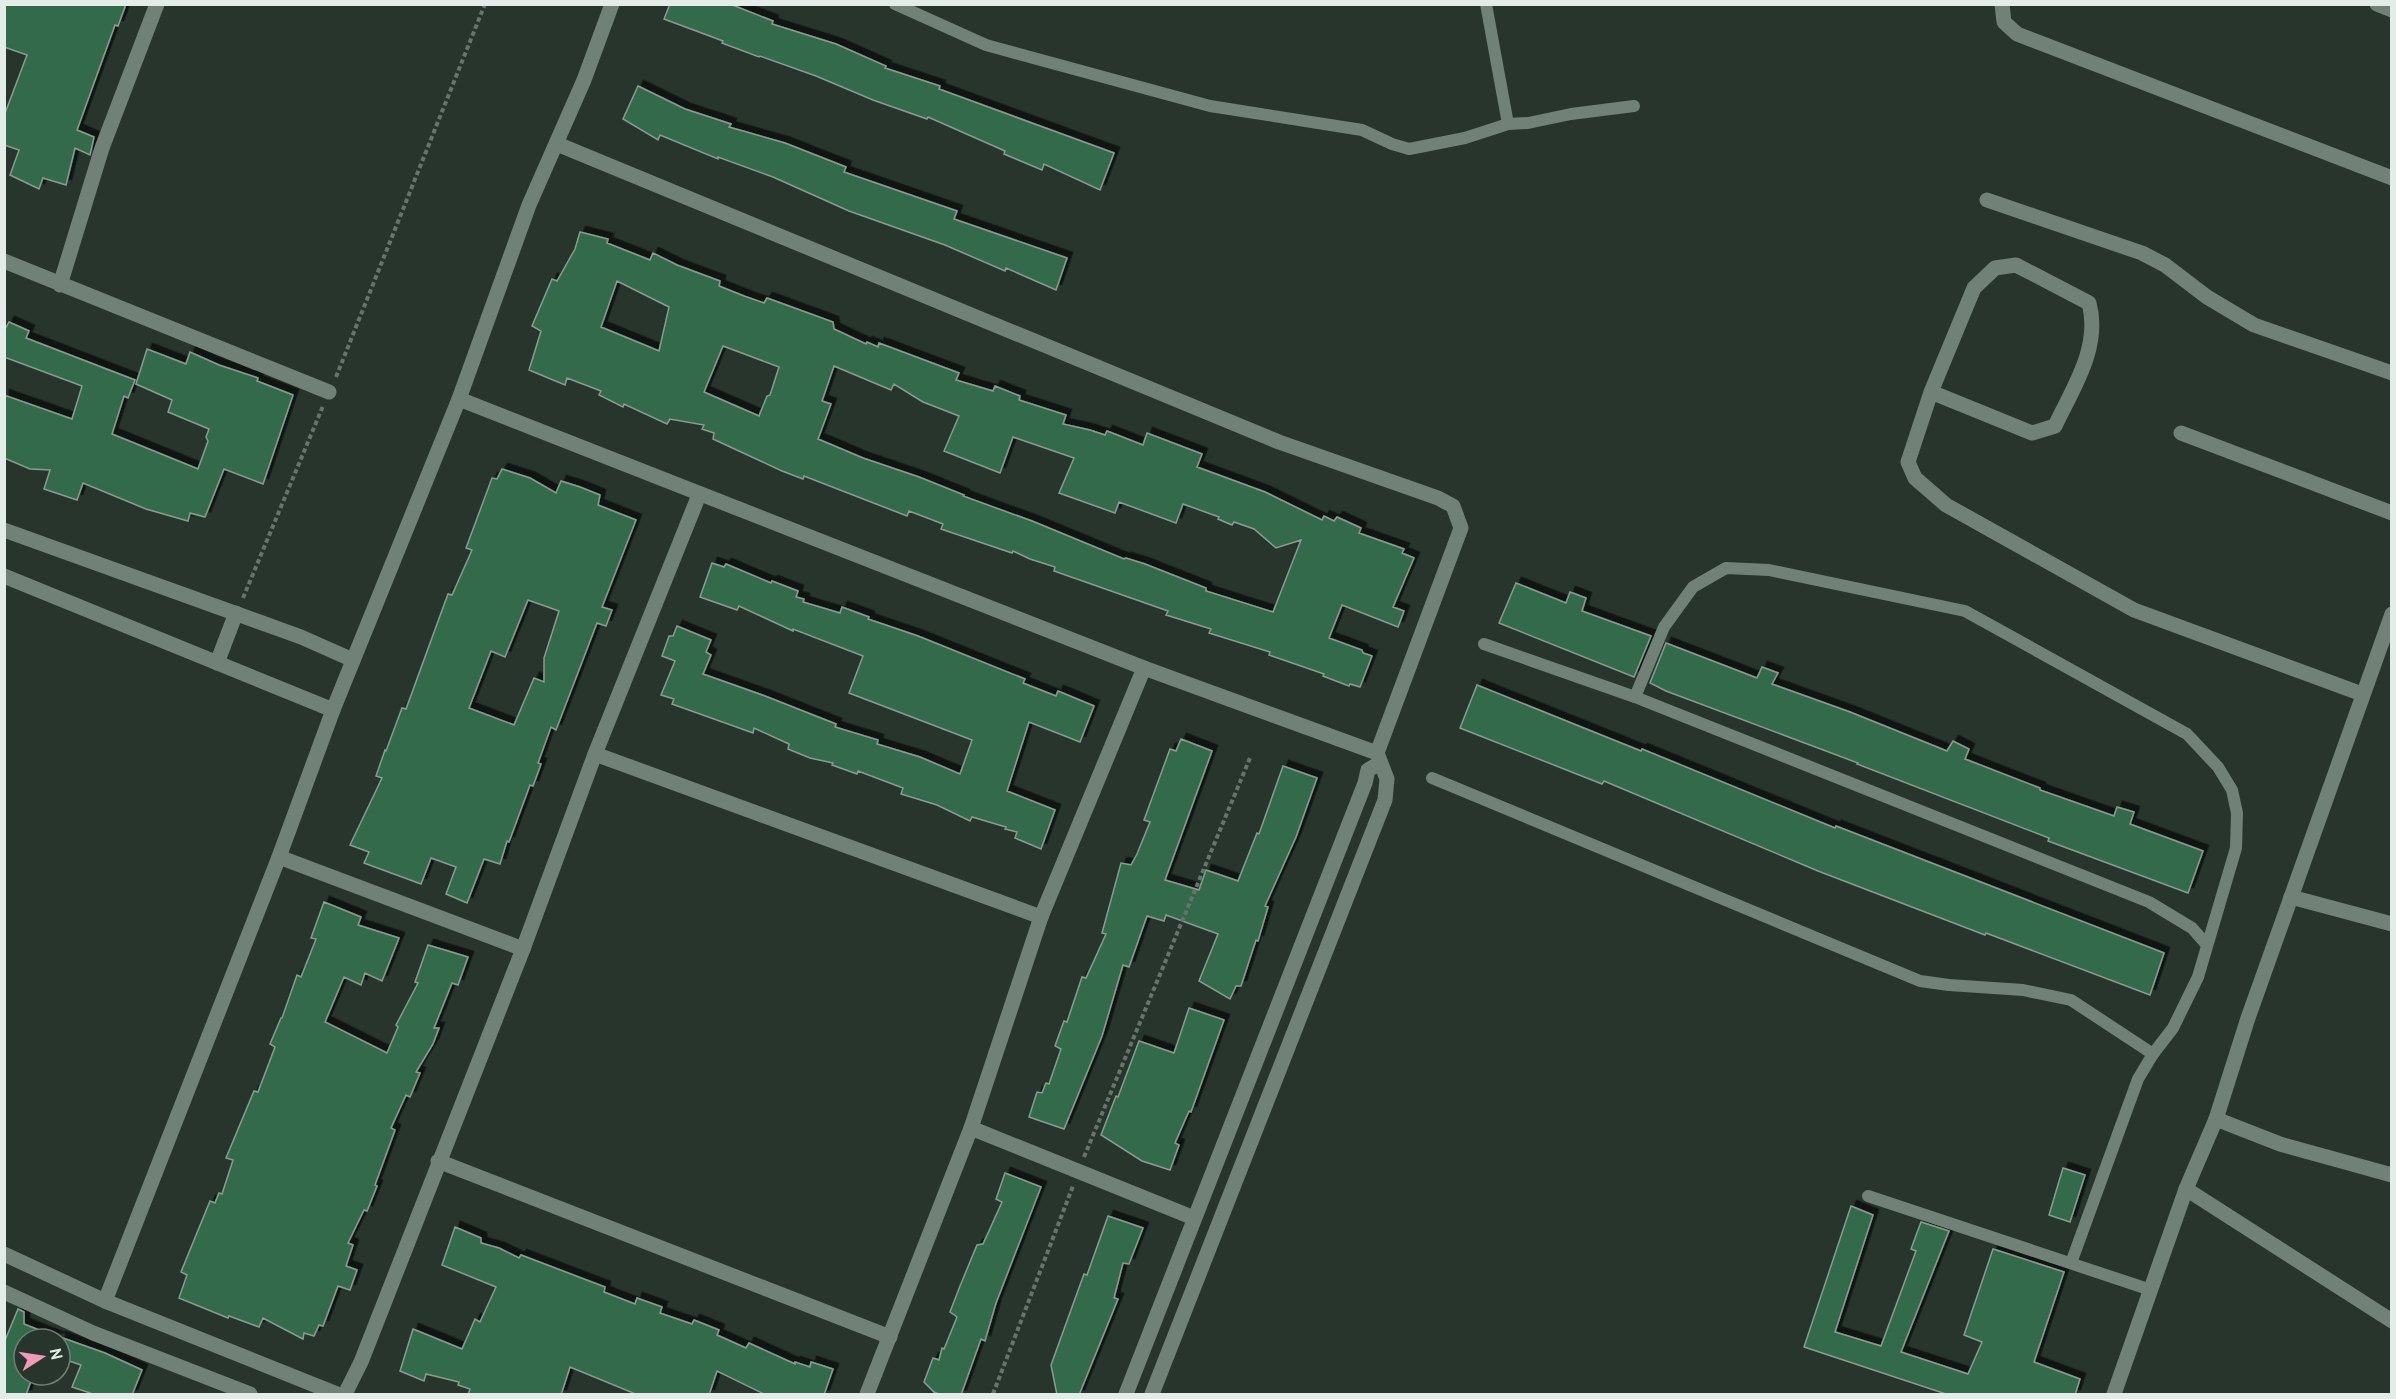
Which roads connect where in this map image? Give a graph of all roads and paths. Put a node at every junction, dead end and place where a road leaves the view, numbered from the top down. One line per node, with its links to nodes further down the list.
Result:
1 (157, 4): 15 (street)
2 (485, 4): 17 (path)
3 (612, 4): 11 (street)
4 (895, 4): 10 (lane)
5 (1486, 4): 10 (lane)
6 (2002, 4): 12 (street)
7 (2377, 4): 8 (street)
8 (2391, 10)
9 (1634, 106): 10 (lane)
10 (1508, 123)
11 (557, 144): 19 (street); 36 (street)
12 (2391, 178)
13 (1987, 200): 16 (street)
14 (4, 261): 15 (street)
15 (60, 285): 17 (street)
16 (2391, 373)
17 (329, 392): 25 (path)
18 (1931, 392): 18 (street); 31 (street)
19 (459, 399): 21 (street); 28 (street)
20 (2181, 433): 22 (street)
21 (699, 495): 30 (street); 34 (street)
22 (2391, 513)
23 (4, 530): 25 (street)
24 (4, 576): 29 (street)
25 (236, 613): 28 (street); 29 (street)
26 (2390, 621): 31 (street)
27 (1484, 644): 32 (lane)
28 (353, 660): 33 (street)
29 (217, 663): 33 (street)
30 (1144, 668): 36 (street); 40 (street)
31 (2362, 694): 39 (street)
32 (1635, 697): 42 (lane); 42 (lane)
33 (333, 710): 38 (street)
34 (595, 754): 40 (street); 43 (street)
35 (1250, 758): 48 (path)
36 (1378, 758): 52 (street); 67 (street)
37 (1432, 778): 44 (lane)
38 (279, 857): 43 (street); 57 (street)
39 (2291, 897): 41 (street); 45 (street)
40 (1041, 917): 46 (street)
41 (2391, 924)
42 (2207, 945): 44 (lane)
43 (523, 948): 47 (street)
44 (2153, 1054): 54 (lane)
45 (2216, 1119): 49 (street); 50 (street)
46 (971, 1128): 48 (street); 59 (street)
47 (438, 1161): 59 (street); 63 (street)
48 (1078, 1172): 52 (street); 65 (path)
49 (2391, 1175)
50 (2186, 1189): 55 (street); 58 (street)
51 (1868, 1196): 54 (lane)
52 (1194, 1218): 66 (street)
53 (6, 1259): 57 (street)
54 (2071, 1263): 55 (lane)
55 (2151, 1290): 68 (street)
56 (4, 1292): 60 (street)
57 (105, 1301): 62 (street)
58 (2391, 1321)
59 (890, 1337): 64 (street)
60 (217, 1388): 61 (street)
61 (250, 1395)
62 (337, 1395)
63 (345, 1395)
64 (867, 1395)
65 (993, 1395)
66 (1126, 1395)
67 (1152, 1395)
68 (2114, 1395)

